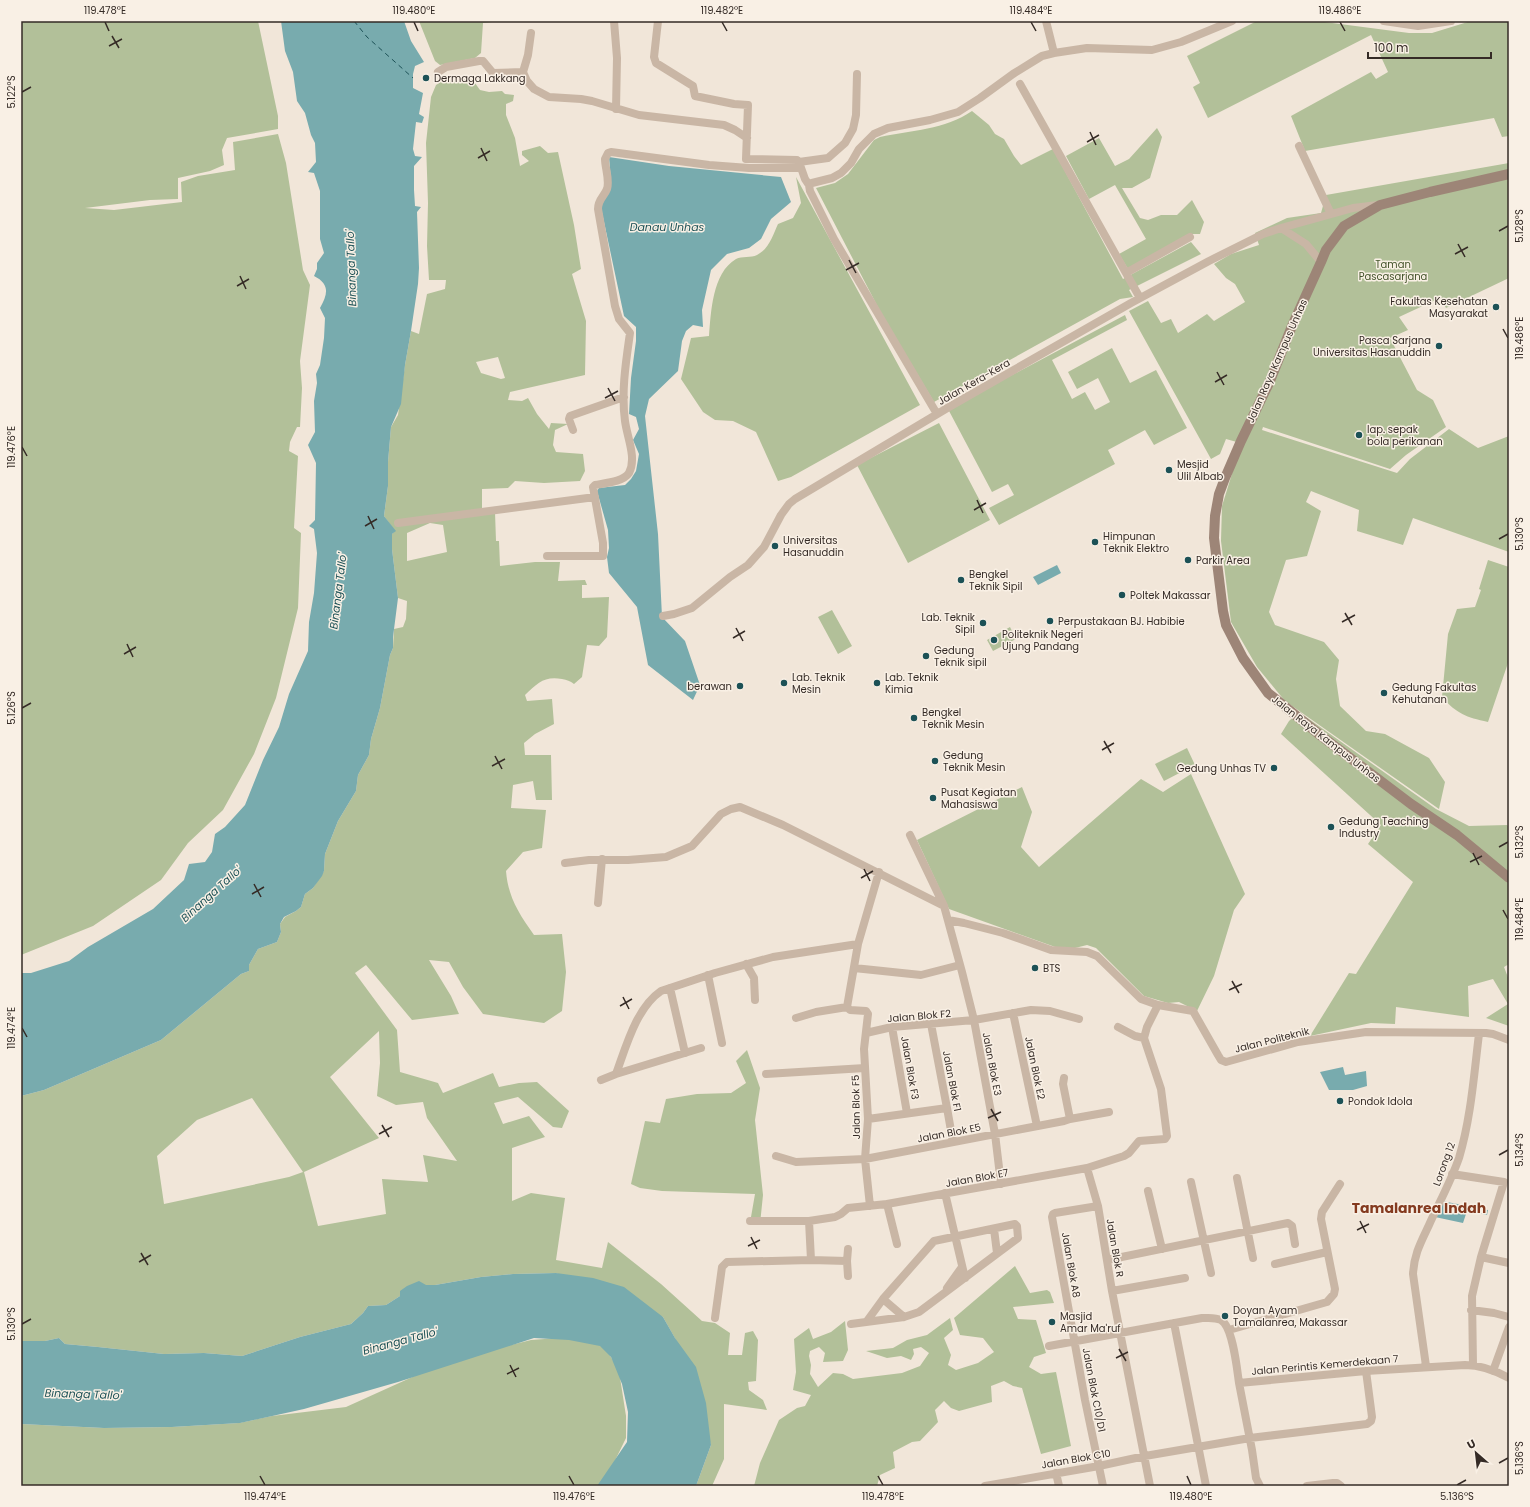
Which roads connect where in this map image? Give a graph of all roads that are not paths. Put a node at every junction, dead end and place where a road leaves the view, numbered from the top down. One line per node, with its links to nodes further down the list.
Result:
1 (614, 21): 13 (street)
2 (658, 21): 14 (street)
3 (1046, 21): 8 (street)
4 (1384, 21): 5 (street)
5 (1452, 21)
6 (1229, 22): 8 (street)
7 (531, 33): 10 (street)
8 (1053, 47): 16 (street)
9 (438, 72): 10 (street)
10 (523, 72): 13 (street)
11 (857, 74): 16 (street)
12 (1020, 84): 23 (street)
13 (616, 109): 14 (street)
14 (746, 138): 16 (street)
15 (1299, 146): 19 (street)
16 (804, 174): 25 (street); 26 (street)
17 (1509, 174): 18 (street, Jalan Raya Kampus Unhas)
18 (1380, 205): 19 (street, Jalan Kera-Kera); 22 (street, Jalan Raya Kampus Unhas)
19 (1331, 214): 20 (street, Jalan Kera-Kera)
20 (1281, 228): 22 (street); 24 (street, Jalan Kera-Kera)
21 (1190, 237): 23 (street)
22 (1321, 262): 36 (street, Jalan Raya Kampus Unhas)
23 (1126, 273): 24 (street)
24 (1140, 298): 26 (street, Jalan Kera-Kera)
25 (624, 397): 27 (street); 28 (street)
26 (937, 414): 31 (street, Jalan Kera-Kera)
27 (573, 430)
28 (594, 497): 29 (street); 30 (street)
29 (398, 523)
30 (547, 556)
31 (663, 616)
32 (910, 835): 38 (street, Jalan Blok E3)
33 (602, 859): 34 (street); 35 (street); 37 (street)
34 (565, 863)
35 (879, 872): 38 (street); 40 (street)
36 (1509, 878)
37 (598, 903)
38 (944, 906): 39 (street, Jalan Blok E3)
39 (948, 920): 42 (street, Jalan Blok E3); 47 (street, Jalan Politeknik)
40 (858, 944): 41 (street); 43 (street)
41 (746, 964): 44 (street); 46 (street)
42 (960, 965): 43 (street); 52 (street, Jalan Blok E3)
43 (854, 968): 48 (street)
44 (708, 975): 45 (street); 60 (street)
45 (670, 988): 62 (street); 64 (street)
46 (756, 1000)
47 (1158, 1005): 57 (street, Jalan Politeknik); 58 (street)
48 (847, 1007): 50 (street); 56 (street, Jalan Blok F5)
49 (1013, 1013): 51 (street, Jalan Blok F2); 52 (street, Jalan Blok F2); 73 (street, Jalan Blok E2)
50 (796, 1018)
51 (1079, 1019)
52 (974, 1020): 53 (street, Jalan Blok F2); 74 (street, Jalan Blok E3)
53 (931, 1024): 54 (street, Jalan Blok F2); 68 (street, Jalan Blok F1)
54 (892, 1027): 56 (street, Jalan Blok F2); 70 (street, Jalan Blok F3)
55 (1118, 1027): 58 (street)
56 (866, 1033): 63 (street, Jalan Blok F5)
57 (1478, 1034): 59 (street, Jalan Politeknik); 79 (street, Lorong 12)
58 (1144, 1038): 78 (street, Jalan Blok E7)
59 (1509, 1040)
60 (722, 1043)
61 (701, 1048): 62 (street)
62 (685, 1053): 64 (street)
63 (865, 1068): 65 (street); 71 (street, Jalan Blok F5)
64 (616, 1074): 67 (street)
65 (766, 1074)
66 (1064, 1078): 72 (street)
67 (601, 1080)
68 (948, 1108): 70 (street); 75 (street, Jalan Blok F1)
69 (1109, 1112): 72 (street, Jalan Blok E5)
70 (908, 1113): 71 (street)
71 (868, 1118): 77 (street, Jalan Blok F5)
72 (1070, 1120): 73 (street, Jalan Blok E5)
73 (1037, 1126): 74 (street, Jalan Blok E5)
74 (995, 1134): 75 (street, Jalan Blok E5); 82 (street, Jalan Blok E3)
75 (953, 1142): 77 (street, Jalan Blok E5)
76 (776, 1156): 77 (street, Jalan Blok E5)
77 (865, 1159): 87 (street, Jalan Blok F5)
78 (1087, 1168): 82 (street, Jalan Blok E7); 88 (street, Jalan Blok R)
79 (1452, 1174): 101 (street); 129 (street, Lorong 12)
80 (1237, 1178): 92 (street)
81 (1191, 1182): 94 (street)
82 (1001, 1184): 85 (street, Jalan Blok E7)
83 (1340, 1184): 99 (street)
84 (1148, 1190): 98 (street)
85 (945, 1193): 86 (street, Jalan Blok E7); 93 (street)
86 (887, 1204): 87 (street, Jalan Blok E7); 95 (street)
87 (870, 1206): 90 (street, Jalan Blok E7)
88 (1098, 1206): 104 (street, Jalan Blok R); 126 (street, Jalan Blok A8)
89 (750, 1221): 90 (street, Jalan Blok E7)
90 (809, 1221): 103 (street)
91 (994, 1229): 93 (street); 100 (street); 100 (street)
92 (1248, 1232): 94 (street); 96 (street); 102 (street)
93 (956, 1236): 108 (street); 115 (street)
94 (1204, 1240): 98 (street); 109 (street)
95 (897, 1244)
96 (1295, 1244)
97 (848, 1249): 105 (street)
98 (1162, 1249): 104 (street)
99 (1327, 1252): 107 (street); 124 (street)
100 (997, 1253): 111 (street)
101 (1481, 1257): 106 (street); 116 (street)
102 (1253, 1258)
103 (811, 1260): 105 (street); 119 (street)
104 (1107, 1260): 113 (street, Jalan Blok R)
105 (847, 1261): 110 (street)
106 (1509, 1263)
107 (1275, 1264)
108 (962, 1268): 111 (street); 114 (street)
109 (1211, 1273)
110 (848, 1276)
111 (965, 1278): 114 (street)
112 (1185, 1278): 113 (street)
113 (1112, 1291): 125 (street, Jalan Blok R)
114 (945, 1292): 117 (street)
115 (883, 1299): 117 (street); 120 (street)
116 (1471, 1310): 118 (street); 128 (street)
117 (904, 1317): 120 (street)
118 (1509, 1317)
119 (715, 1318)
120 (867, 1321): 122 (street)
121 (1174, 1323): 124 (street); 125 (street); 135 (street)
122 (851, 1324)
123 (1509, 1327): 131 (street)
124 (1229, 1330): 133 (street, Jalan Perintis Kemerdekaan 7)
125 (1120, 1332): 126 (street); 136 (street, Jalan Blok R)
126 (1074, 1341): 127 (street); 137 (street, Jalan Blok C10/D1)
127 (1049, 1346)
128 (1473, 1365): 129 (street, Jalan Perintis Kemerdekaan 7); 131 (street, Jalan Perintis Kemerdekaan 7)
129 (1426, 1366): 130 (street, Jalan Perintis Kemerdekaan 7)
130 (1366, 1371): 133 (street, Jalan Perintis Kemerdekaan 7); 134 (street, Jalan Blok C10)
131 (1493, 1371): 132 (street, Jalan Perintis Kemerdekaan 7)
132 (1509, 1378)
133 (1239, 1383): 134 (street)
134 (1250, 1438): 135 (street, Jalan Blok C10); 145 (street)
135 (1198, 1447): 136 (street, Jalan Blok C10); 144 (street)
136 (1144, 1456): 137 (street, Jalan Blok C10); 143 (street, Jalan Blok R)
137 (1099, 1466): 138 (street, Jalan Blok C10); 142 (street, Jalan Blok C10/D1)
138 (1056, 1473): 139 (street, Jalan Blok C10); 141 (street)
139 (1011, 1484): 140 (street, Jalan Blok C10)
140 (985, 1486)
141 (1058, 1486)
142 (1103, 1486)
143 (1150, 1486)
144 (1206, 1486)
145 (1260, 1486)
146 (1307, 1486): 147 (street)
147 (1341, 1486)

